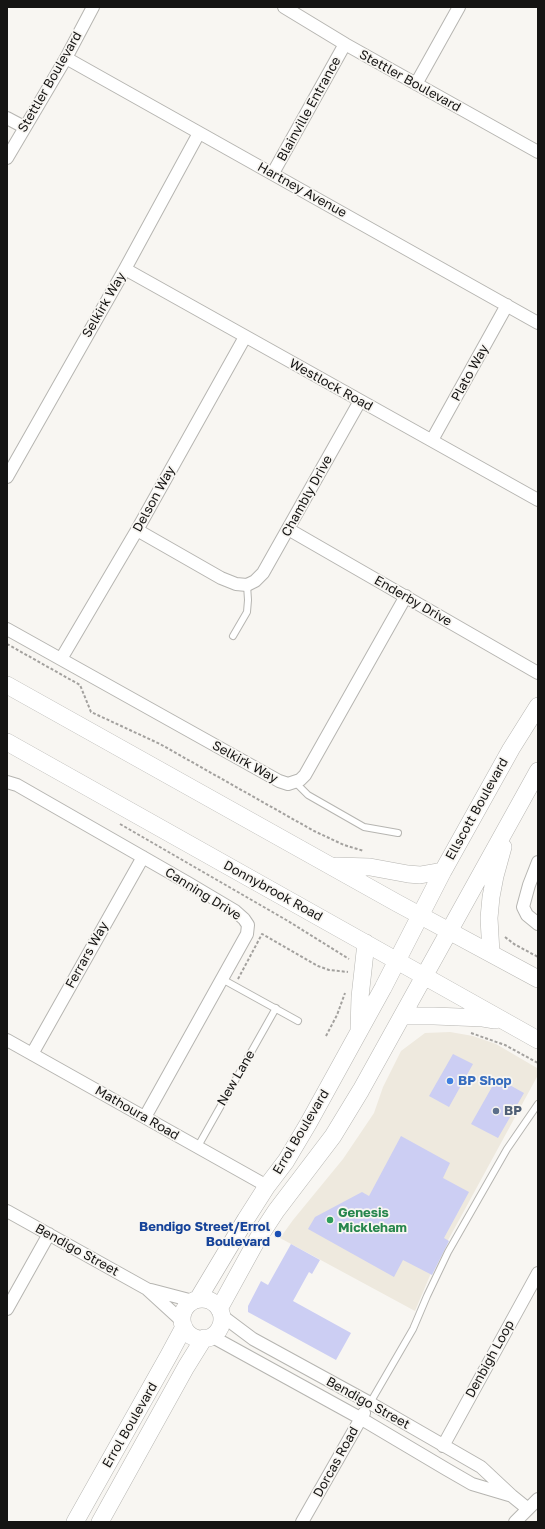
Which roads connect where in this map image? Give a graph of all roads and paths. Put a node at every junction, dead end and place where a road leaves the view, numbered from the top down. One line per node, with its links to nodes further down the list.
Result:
1 (93, 7): 5 (street, Stettler Boulevard)
2 (284, 7): 4 (street, Stettler Boulevard)
3 (458, 7): 6 (street)
4 (345, 44): 6 (street, Stettler Boulevard); 12 (street, Blainville Entrance)
5 (66, 58): 8 (street, Stettler Boulevard); 9 (street, Hartney Avenue)
6 (416, 84): 10 (street, Stettler Boulevard)
7 (7, 118): 8 (street)
8 (24, 127): 11 (street, Stettler Boulevard)
9 (199, 133): 12 (street, Hartney Avenue); 13 (street, Selkirk Way)
10 (538, 152)
11 (7, 158)
12 (273, 173): 14 (street, Hartney Avenue)
13 (125, 269): 16 (street, Westlock Road); 19 (street, Selkirk Way)
14 (507, 305): 15 (street, Hartney Avenue); 18 (street, Plato Way)
15 (538, 323)
16 (245, 337): 17 (street, Westlock Road); 22 (street, Delson Way)
17 (360, 401): 18 (street, Westlock Road); 21 (street, Chambly Drive)
18 (432, 440): 20 (street, Westlock Road)
19 (7, 477)
20 (538, 500)
21 (288, 529): 23 (street, Chambly Drive); 24 (street, Enderby Drive)
22 (137, 530): 23 (street); 28 (street, Delson Way)
23 (247, 585): 26 (lane)
24 (406, 596): 29 (street, Enderby Drive); 35 (street, Selkirk Way)
25 (7, 629): 28 (street, Selkirk Way)
26 (233, 636)
27 (7, 644): 39 (path)
28 (61, 659): 35 (street, Selkirk Way)
29 (538, 673)
30 (7, 685): 42 (street)
31 (538, 706): 43 (street, Ellscott Boulevard)
32 (7, 742): 48 (street, Donnybrook Road)
33 (538, 771): 36 (street)
34 (7, 782): 40 (street, Canning Drive)
35 (295, 782): 38 (lane)
36 (513, 815): 46 (street); 49 (street)
37 (116, 822): 52 (path)
38 (398, 833)
39 (368, 853)
40 (143, 857): 55 (street, Canning Drive); 68 (street, Ferrars Way)
41 (538, 862): 45 (street)
42 (334, 866): 43 (street); 44 (street)
43 (443, 871): 44 (street, Ellscott Boulevard)
44 (420, 914): 46 (street); 51 (street, Ellscott Boulevard)
45 (538, 924)
46 (450, 930): 49 (street); 53 (street, Errol Boulevard)
47 (504, 935): 50 (path)
48 (366, 943): 51 (street, Donnybrook Road); 63 (street)
49 (491, 953): 56 (street)
50 (538, 957)
51 (397, 961): 53 (street, Donnybrook Road); 63 (street, Errol Boulevard)
52 (348, 972): 54 (path); 57 (path)
53 (424, 977): 60 (street, Errol Boulevard); 62 (street, Donnybrook Road)
54 (347, 978)
55 (222, 979): 57 (lane); 71 (street, Canning Drive)
56 (538, 979)
57 (234, 985): 59 (lane)
58 (345, 992): 65 (path)
59 (276, 1008): 61 (lane); 72 (lane, New Lane)
60 (403, 1016): 62 (street); 80 (street, Errol Boulevard)
61 (298, 1021)
62 (505, 1022): 67 (street, Donnybrook Road)
63 (359, 1031): 73 (street, Errol Boulevard)
64 (466, 1032): 69 (path)
65 (326, 1036)
66 (7, 1040): 68 (street, Mathoura Road)
67 (538, 1040)
68 (32, 1054): 71 (street, Mathoura Road)
69 (538, 1063)
70 (538, 1104): 83 (lane)
71 (145, 1117): 72 (street, Mathoura Road)
72 (197, 1148): 73 (street, Mathoura Road)
73 (267, 1186): 78 (street, Errol Boulevard)
74 (7, 1211): 75 (street, Bendigo Street)
75 (49, 1234): 77 (street, Bendigo Street); 79 (street)
76 (538, 1273): 85 (street, Denbigh Loop)
77 (148, 1289): 78 (street, Bendigo Street); 81 (street, Bendigo Street)
78 (196, 1300): 80 (street); 81 (street, Errol Boulevard)
79 (7, 1309)
80 (220, 1312): 82 (street, Errol Boulevard); 83 (street, Bendigo Street)
81 (183, 1324): 82 (street); 89 (street, Errol Boulevard)
82 (208, 1337): 84 (street, Bendigo Street); 90 (street, Errol Boulevard)
83 (370, 1403): 84 (street, Dorcas Road); 85 (street, Bendigo Street)
84 (360, 1418): 86 (street, Bendigo Street); 91 (street, Dorcas Road)
85 (443, 1446): 86 (street, Bendigo Street)
86 (512, 1496): 88 (street, Bendigo Street)
87 (538, 1499): 88 (street)
88 (528, 1508): 92 (street)
89 (75, 1522)
90 (100, 1522)
91 (302, 1522)
92 (516, 1522)

